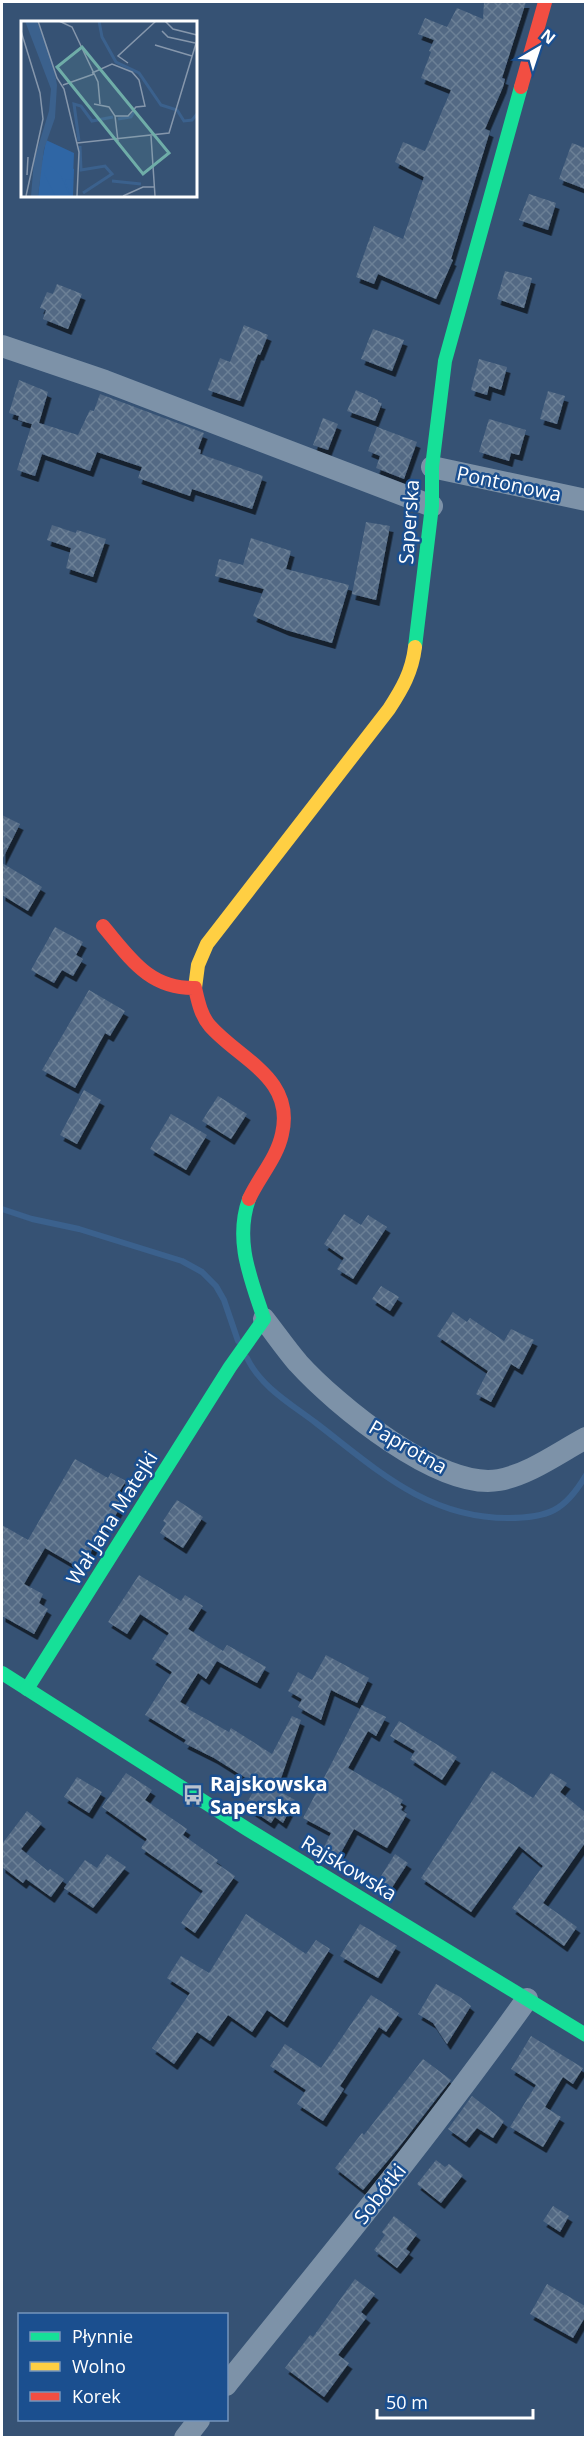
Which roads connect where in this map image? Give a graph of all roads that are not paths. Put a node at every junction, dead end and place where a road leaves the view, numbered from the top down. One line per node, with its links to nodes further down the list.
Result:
1 (545, 2): 3 (street, Saperska)
2 (2, 346): 5 (street)
3 (432, 467): 4 (street, Pontonowa); 5 (street, Saperska)
4 (585, 500)
5 (432, 506): 7 (street, Saperska)
6 (103, 926): 7 (street)
7 (195, 988): 8 (street)
8 (259, 1327): 9 (street, Paprotna); 11 (street, Wał Jana Matejki)
9 (585, 1438)
10 (2, 1673): 11 (street, Rajskowska)
11 (27, 1689): 12 (street, Rajskowska)
12 (527, 1999): 13 (street, Rajskowska); 14 (street, Sobótki)
13 (585, 2035)
14 (228, 2383)
15 (198, 2421): 16 (street)
16 (185, 2438)

